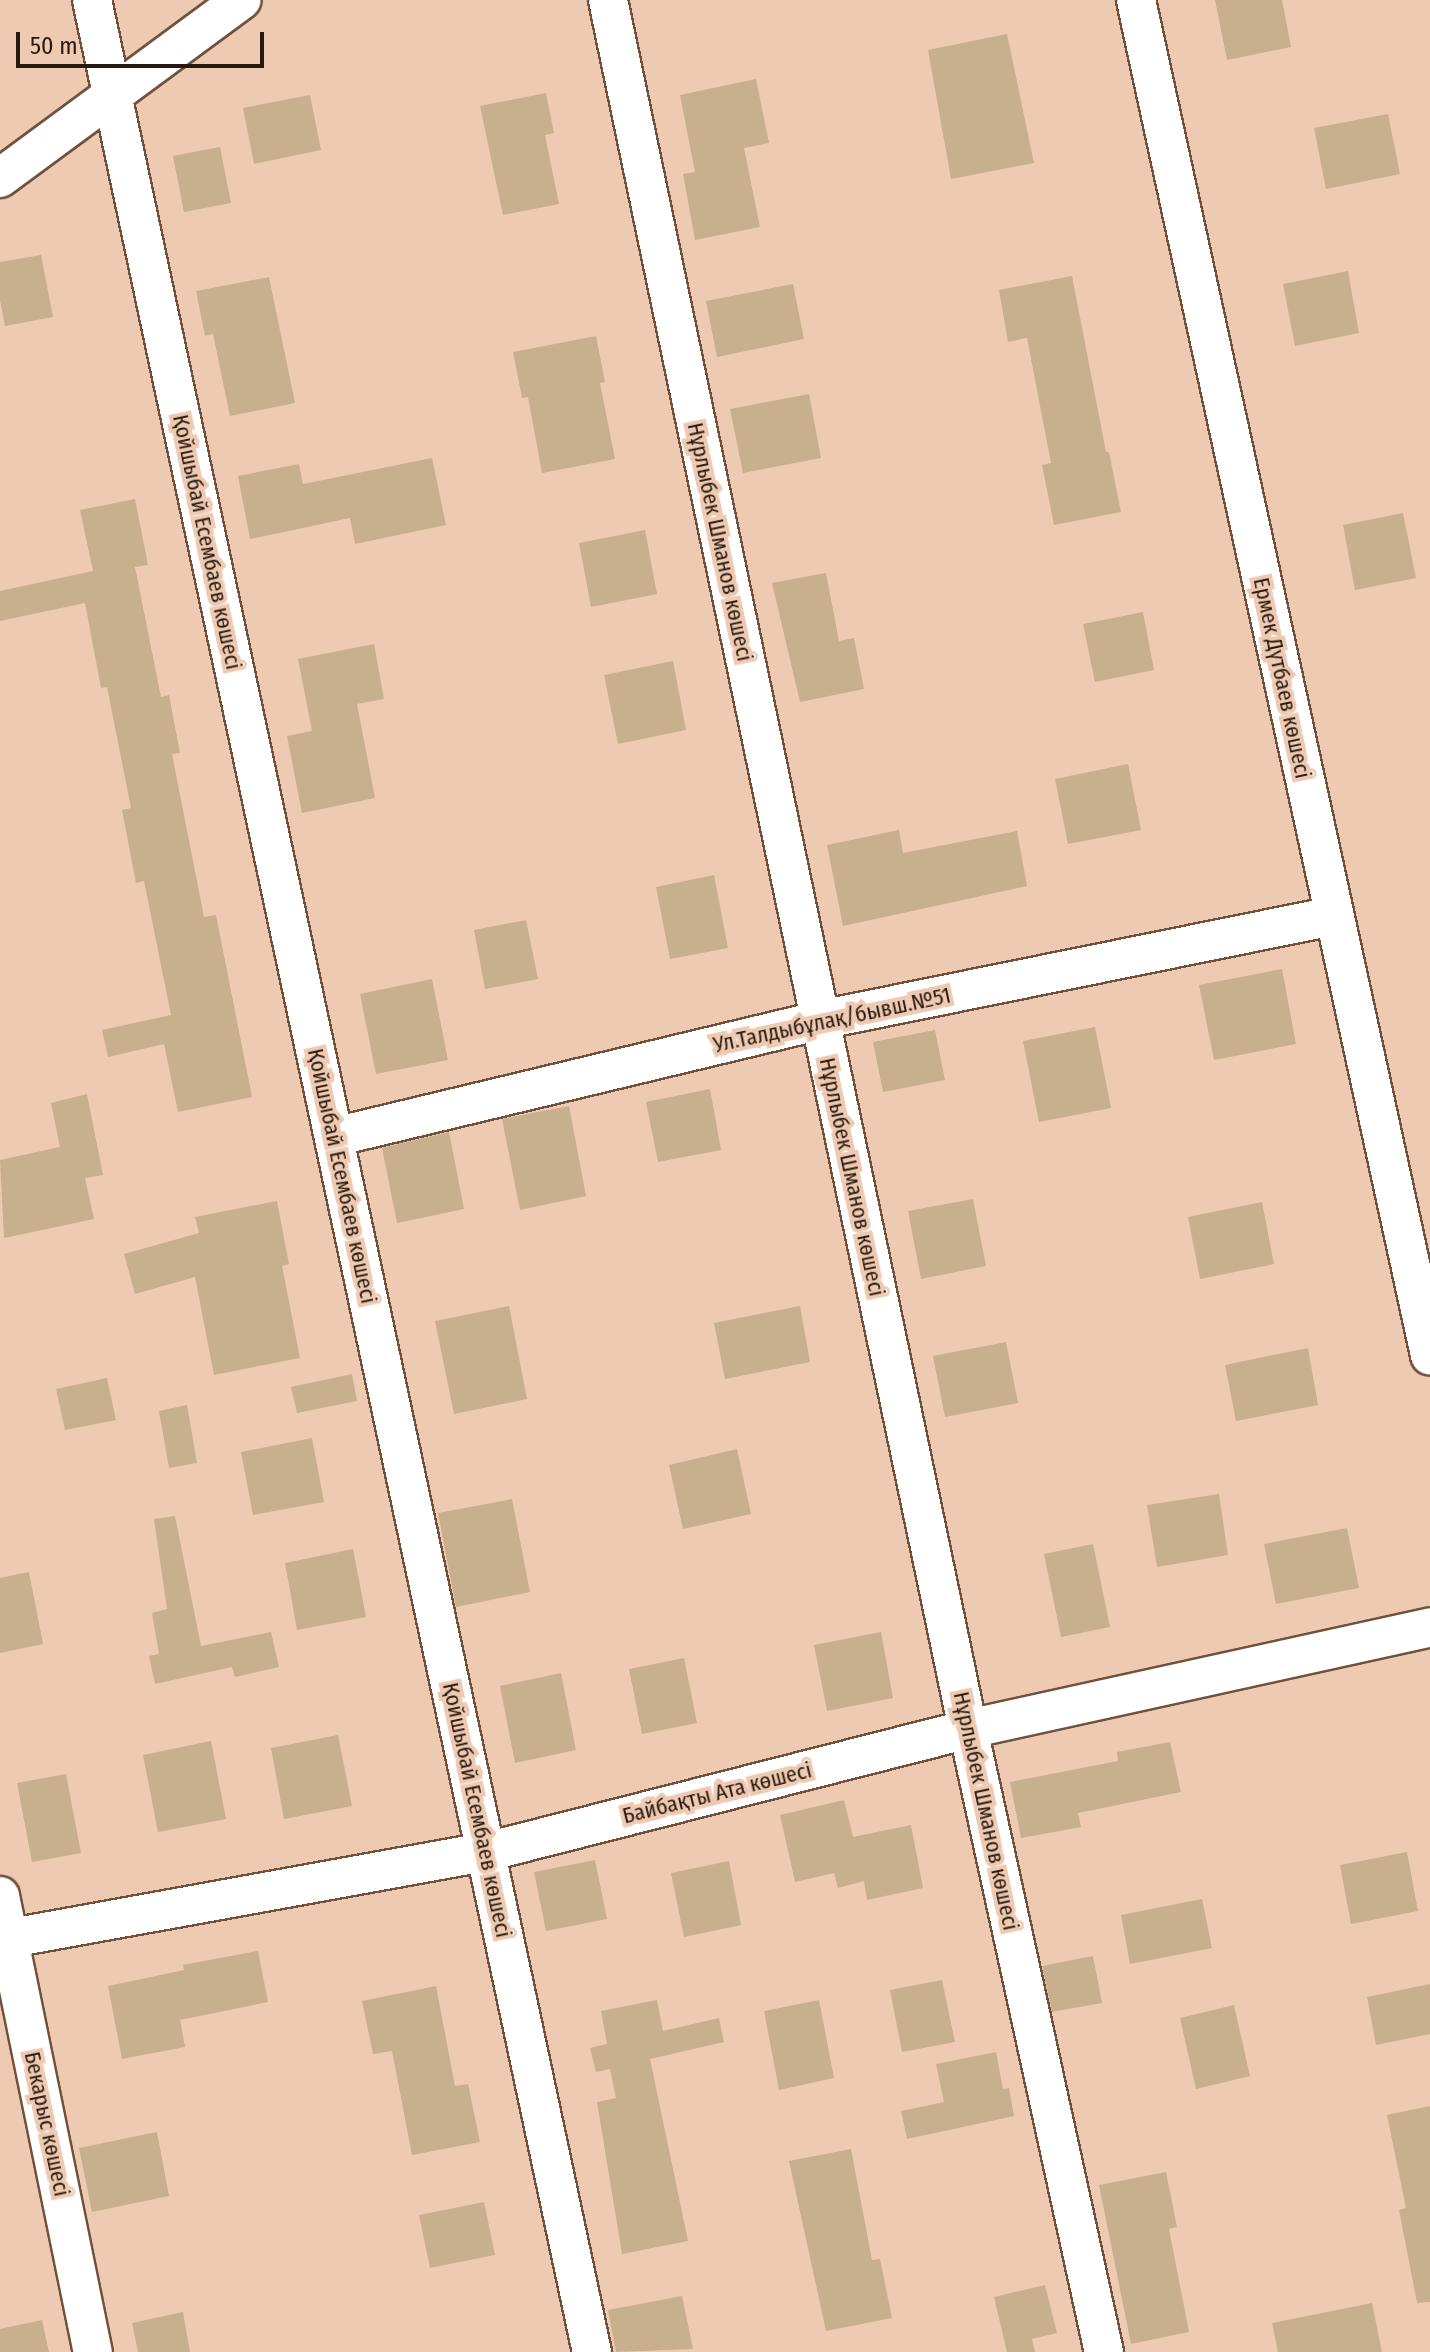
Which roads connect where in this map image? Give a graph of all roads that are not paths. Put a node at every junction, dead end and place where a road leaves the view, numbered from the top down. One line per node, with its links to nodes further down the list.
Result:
1 (92, 0): 5 (street, Қойшыбай Есембаев көшесі)
2 (241, 0): 5 (street)
3 (608, 0): 8 (street, Нұрлыбек Шманов көшесі)
4 (1136, 0): 7 (street, Ермек Дүтбаев көшесi)
5 (111, 96): 6 (street); 9 (street, Қойшыбай Есембаев көшесі)
6 (0, 178)
7 (1333, 916): 8 (street, Ул.Талдыбұлақ/бывш.№51); 10 (street, Ермек Дүтбаев көшесi)
8 (820, 1020): 9 (street, Ул.Талдыбұлақ/бывш.№51); 12 (street, Нұрлыбек Шманов көшесі)
9 (334, 1137): 13 (street, Қойшыбай Есембаев көшесі)
10 (1430, 1355)
11 (1430, 1627): 12 (street, Байбақты Ата көшесі)
12 (968, 1729): 13 (street, Байбақты Ата көшесі); 18 (street, Нұрлыбек Шманов көшесі)
13 (486, 1852): 15 (street, Байбақты Ата көшесі); 17 (street, Қойшыбай Есембаев көшесі)
14 (0, 1896): 15 (street, Бекарыс көшесі)
15 (5, 1939): 16 (street, Бекарыс көшесі)
16 (93, 2352)
17 (592, 2352)
18 (1104, 2352)

